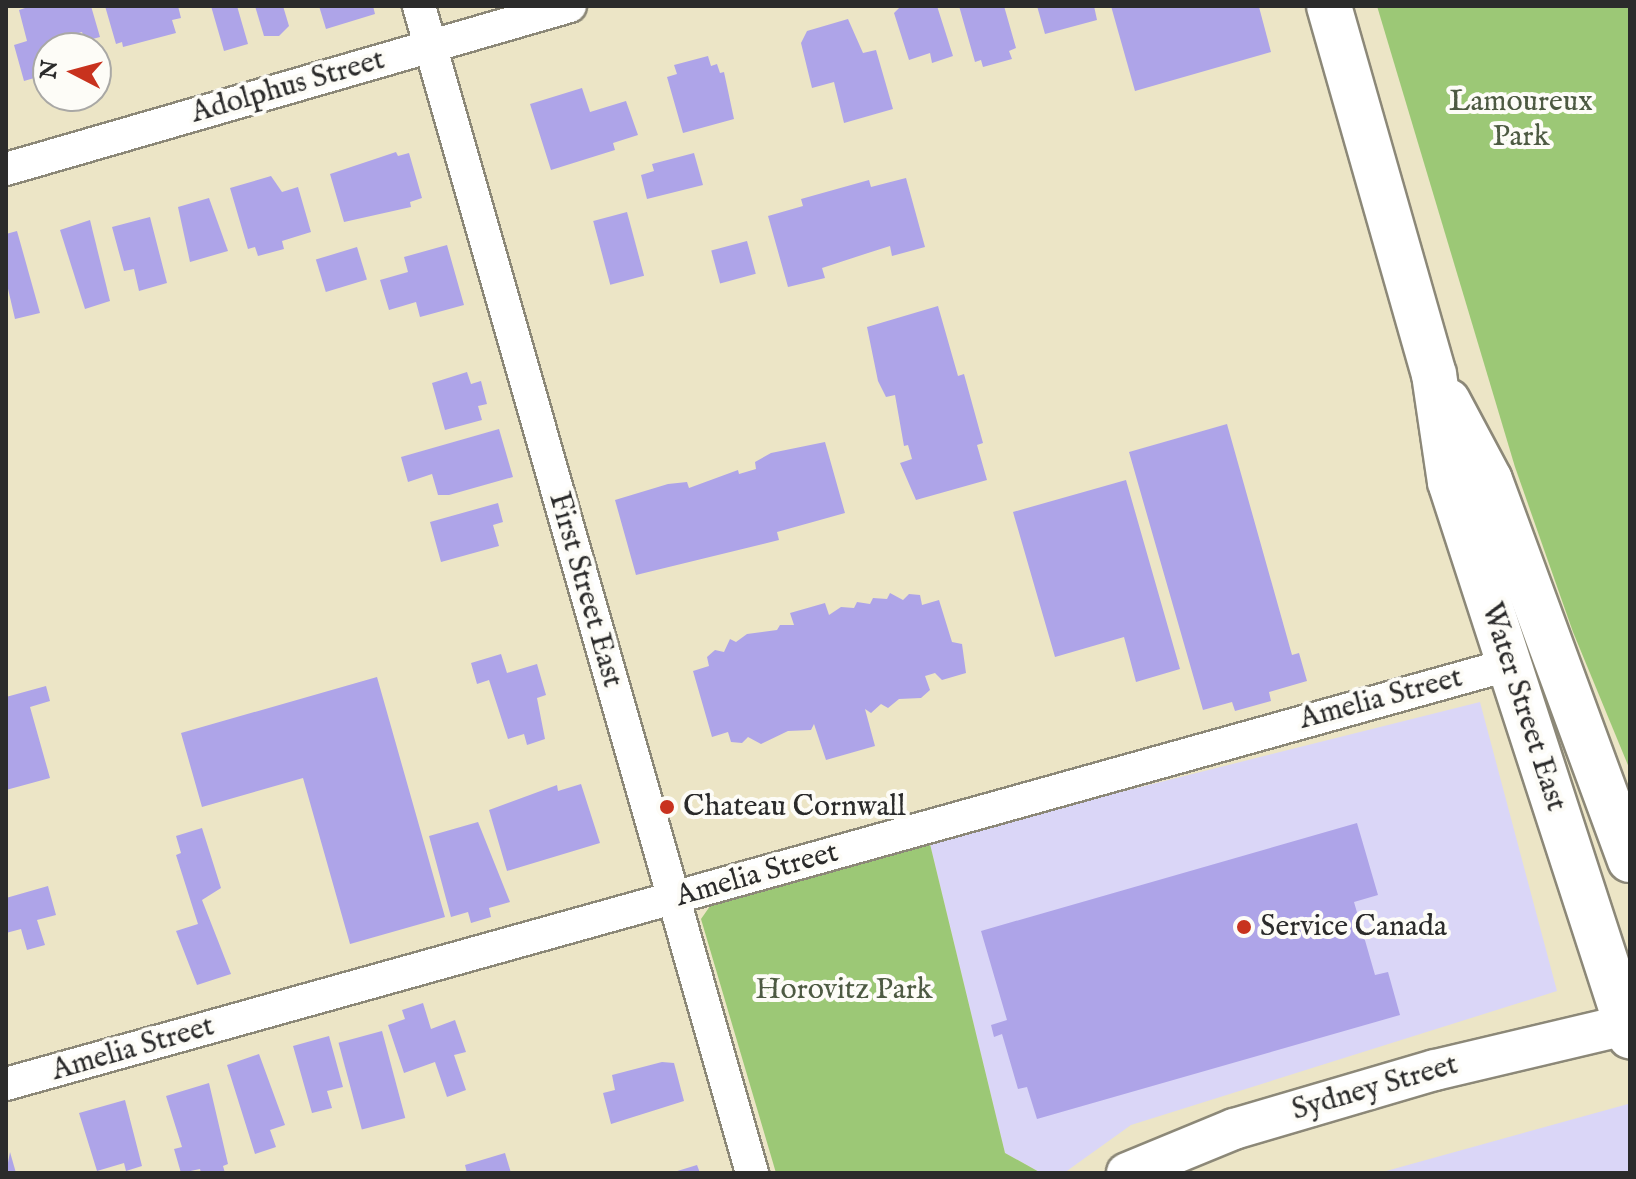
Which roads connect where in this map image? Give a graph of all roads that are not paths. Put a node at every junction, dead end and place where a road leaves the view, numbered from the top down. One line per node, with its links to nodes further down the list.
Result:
1 (419, 6): 4 (street, First Street East)
2 (570, 6): 4 (street, Adolphus Street)
3 (1329, 6): 6 (main road, Water Street East)
4 (431, 45): 5 (street, Adolphus Street); 9 (street, First Street East)
5 (6, 169)
6 (1434, 374): 7 (main road, Water Street East); 8 (main road, Water Street East)
7 (1508, 665): 9 (street, Amelia Street); 10 (main road, Water Street East)
8 (1630, 860)
9 (673, 898): 11 (street, Amelia Street); 12 (street, First Street East)
10 (1629, 1028): 13 (street, Sydney Street)
11 (6, 1084)
12 (752, 1173)
13 (1127, 1173)

